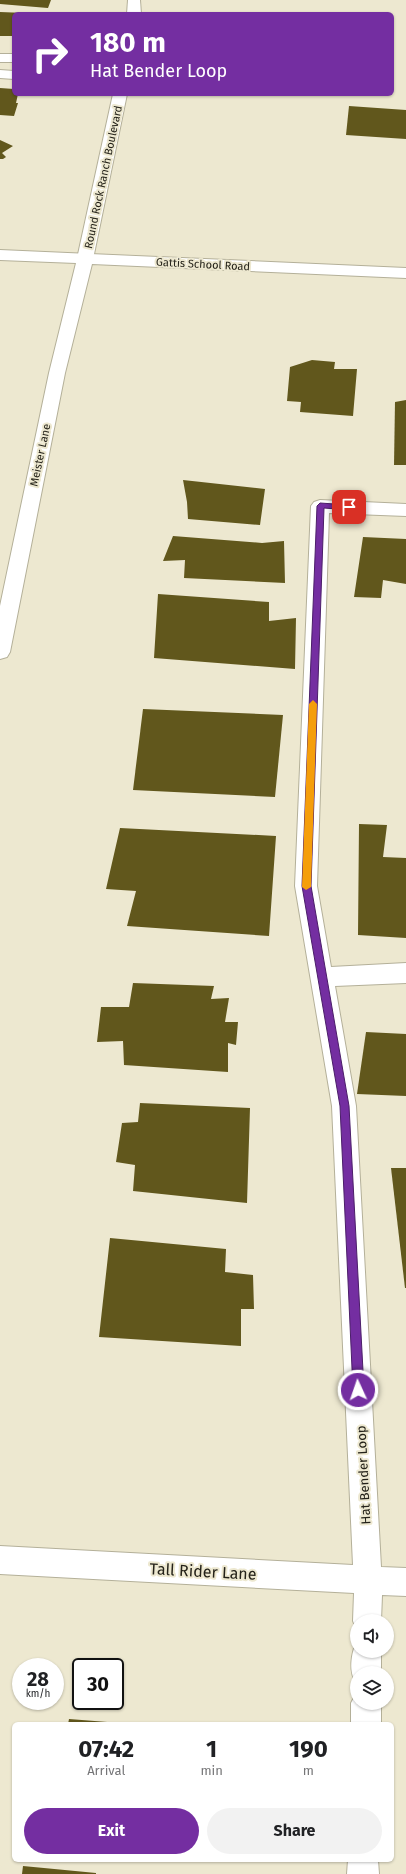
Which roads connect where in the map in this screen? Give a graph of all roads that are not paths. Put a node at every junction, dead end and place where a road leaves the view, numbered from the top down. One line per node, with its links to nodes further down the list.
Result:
1 (134, 0): 2 (street)
2 (134, 12)
3 (0, 58): 4 (street)
4 (12, 58)
5 (0, 74): 6 (street)
6 (12, 75)
7 (120, 96): 9 (street, Round Rock Ranch Boulevard)
8 (0, 255): 9 (street, Gattis School Road)
9 (85, 259): 10 (street, Gattis School Road); 12 (street, Meister Lane)
10 (406, 273)
11 (406, 510): 14 (street, Hat Bender Loop)
12 (0, 652)
13 (406, 973): 14 (street)
14 (321, 977): 16 (street, Hat Bender Loop)
15 (0, 1560): 16 (street, Tall Rider Lane)
16 (368, 1579): 17 (street, Tall Rider Lane); 18 (street, Hat Bender Loop)
17 (406, 1582)
18 (367, 1614)
19 (366, 1710): 20 (street)
20 (366, 1722)
21 (363, 1862): 22 (street)
22 (363, 1874)

